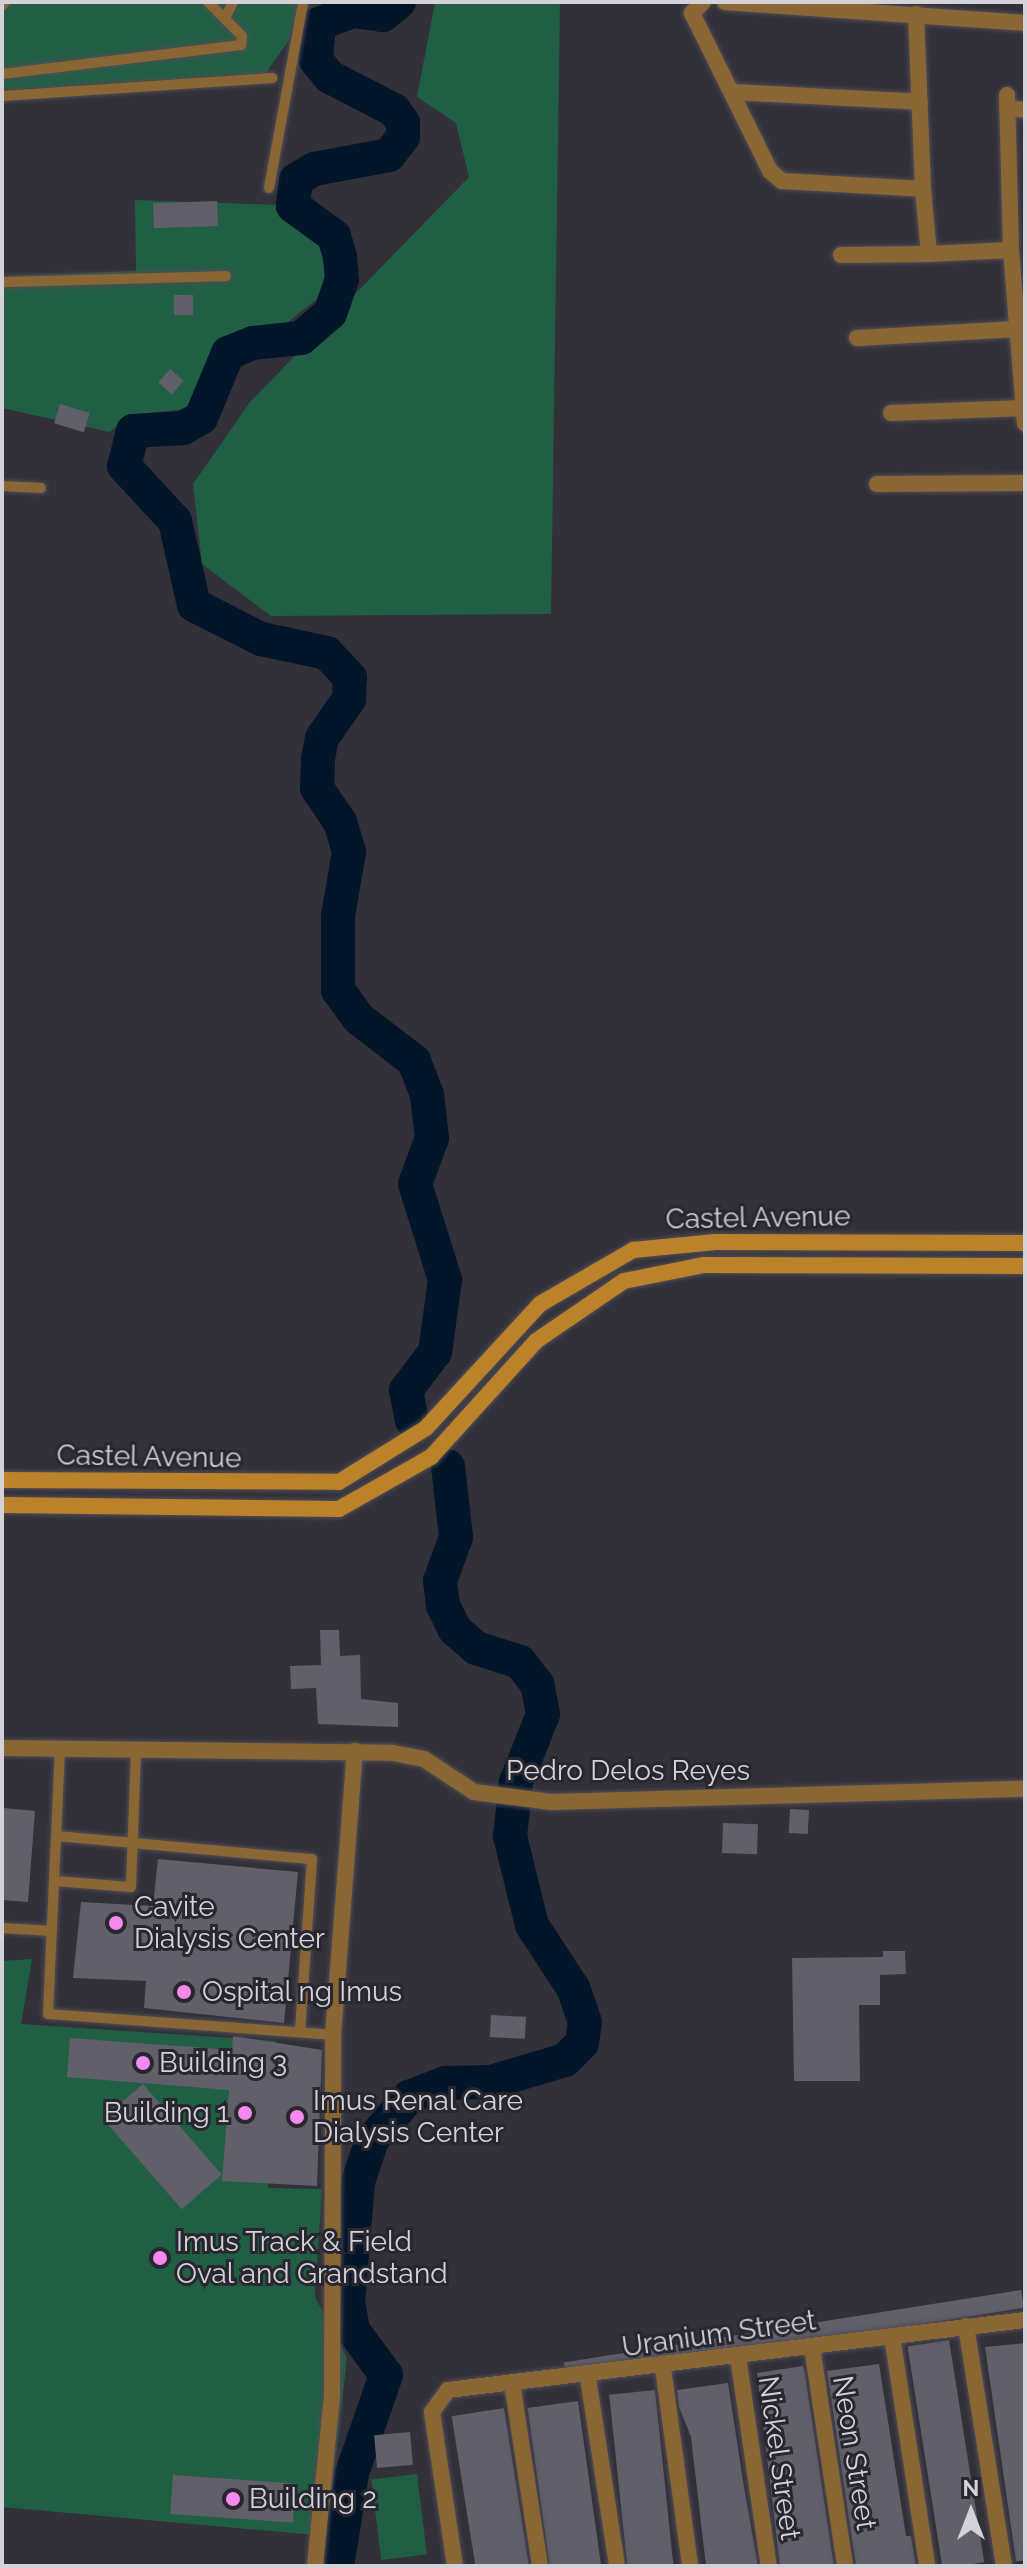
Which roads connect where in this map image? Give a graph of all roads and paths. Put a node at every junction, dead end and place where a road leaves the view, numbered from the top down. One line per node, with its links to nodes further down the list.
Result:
1 (208, 2): 7 (lane)
2 (233, 2): 7 (lane)
3 (303, 2): 15 (lane)
4 (703, 2): 11 (street)
5 (725, 2): 6 (street)
6 (916, 14): 8 (street); 13 (street)
7 (225, 18): 9 (lane)
8 (1025, 23)
9 (2, 74)
10 (272, 78): 12 (lane)
11 (732, 92): 13 (street); 16 (street)
12 (2, 96)
13 (920, 102): 16 (street)
14 (1025, 110): 17 (street)
15 (269, 188)
16 (923, 189): 18 (street)
17 (1011, 250): 18 (street); 22 (street)
18 (929, 254): 19 (street)
19 (841, 255)
20 (226, 276): 21 (lane)
21 (2, 282)
22 (1018, 329): 23 (street); 25 (street)
23 (857, 338)
24 (891, 413): 25 (street)
25 (1024, 415)
26 (1025, 483): 27 (street)
27 (877, 484)
28 (2, 486): 29 (lane)
29 (41, 488)
30 (1025, 1243): 32 (street, Castel Avenue)
31 (1025, 1266): 33 (street, Castel Avenue)
32 (2, 1480)
33 (2, 1505)
34 (2, 1748): 35 (street, Pedro Delos Reyes)
35 (60, 1749): 36 (street, Pedro Delos Reyes); 39 (lane)
36 (136, 1750): 37 (street, Pedro Delos Reyes); 40 (lane)
37 (355, 1751): 38 (street, Pedro Delos Reyes); 45 (street)
38 (1025, 1789)
39 (57, 1836): 40 (lane); 41 (lane)
40 (133, 1843): 41 (lane); 44 (lane)
41 (55, 1881): 43 (lane)
42 (2, 1928): 43 (lane)
43 (52, 1931): 44 (lane)
44 (300, 2032): 45 (lane)
45 (333, 2035): 54 (street)
46 (1025, 2320): 47 (street, Uranium Street)
47 (966, 2326): 48 (street, Uranium Street); 62 (street)
48 (892, 2336): 49 (street, Uranium Street); 61 (street)
49 (812, 2347): 50 (street, Uranium Street); 60 (street, Neon Street)
50 (738, 2357): 51 (street, Uranium Street); 59 (street, Nickel Street)
51 (663, 2368): 52 (street, Uranium Street); 58 (street)
52 (588, 2378): 53 (street, Uranium Street); 57 (street)
53 (512, 2383): 55 (street, Uranium Street); 56 (street)
54 (315, 2566)
55 (455, 2566)
56 (540, 2566)
57 (617, 2566)
58 (690, 2566)
59 (769, 2566)
60 (845, 2566)
61 (927, 2566)
62 (1004, 2566)

